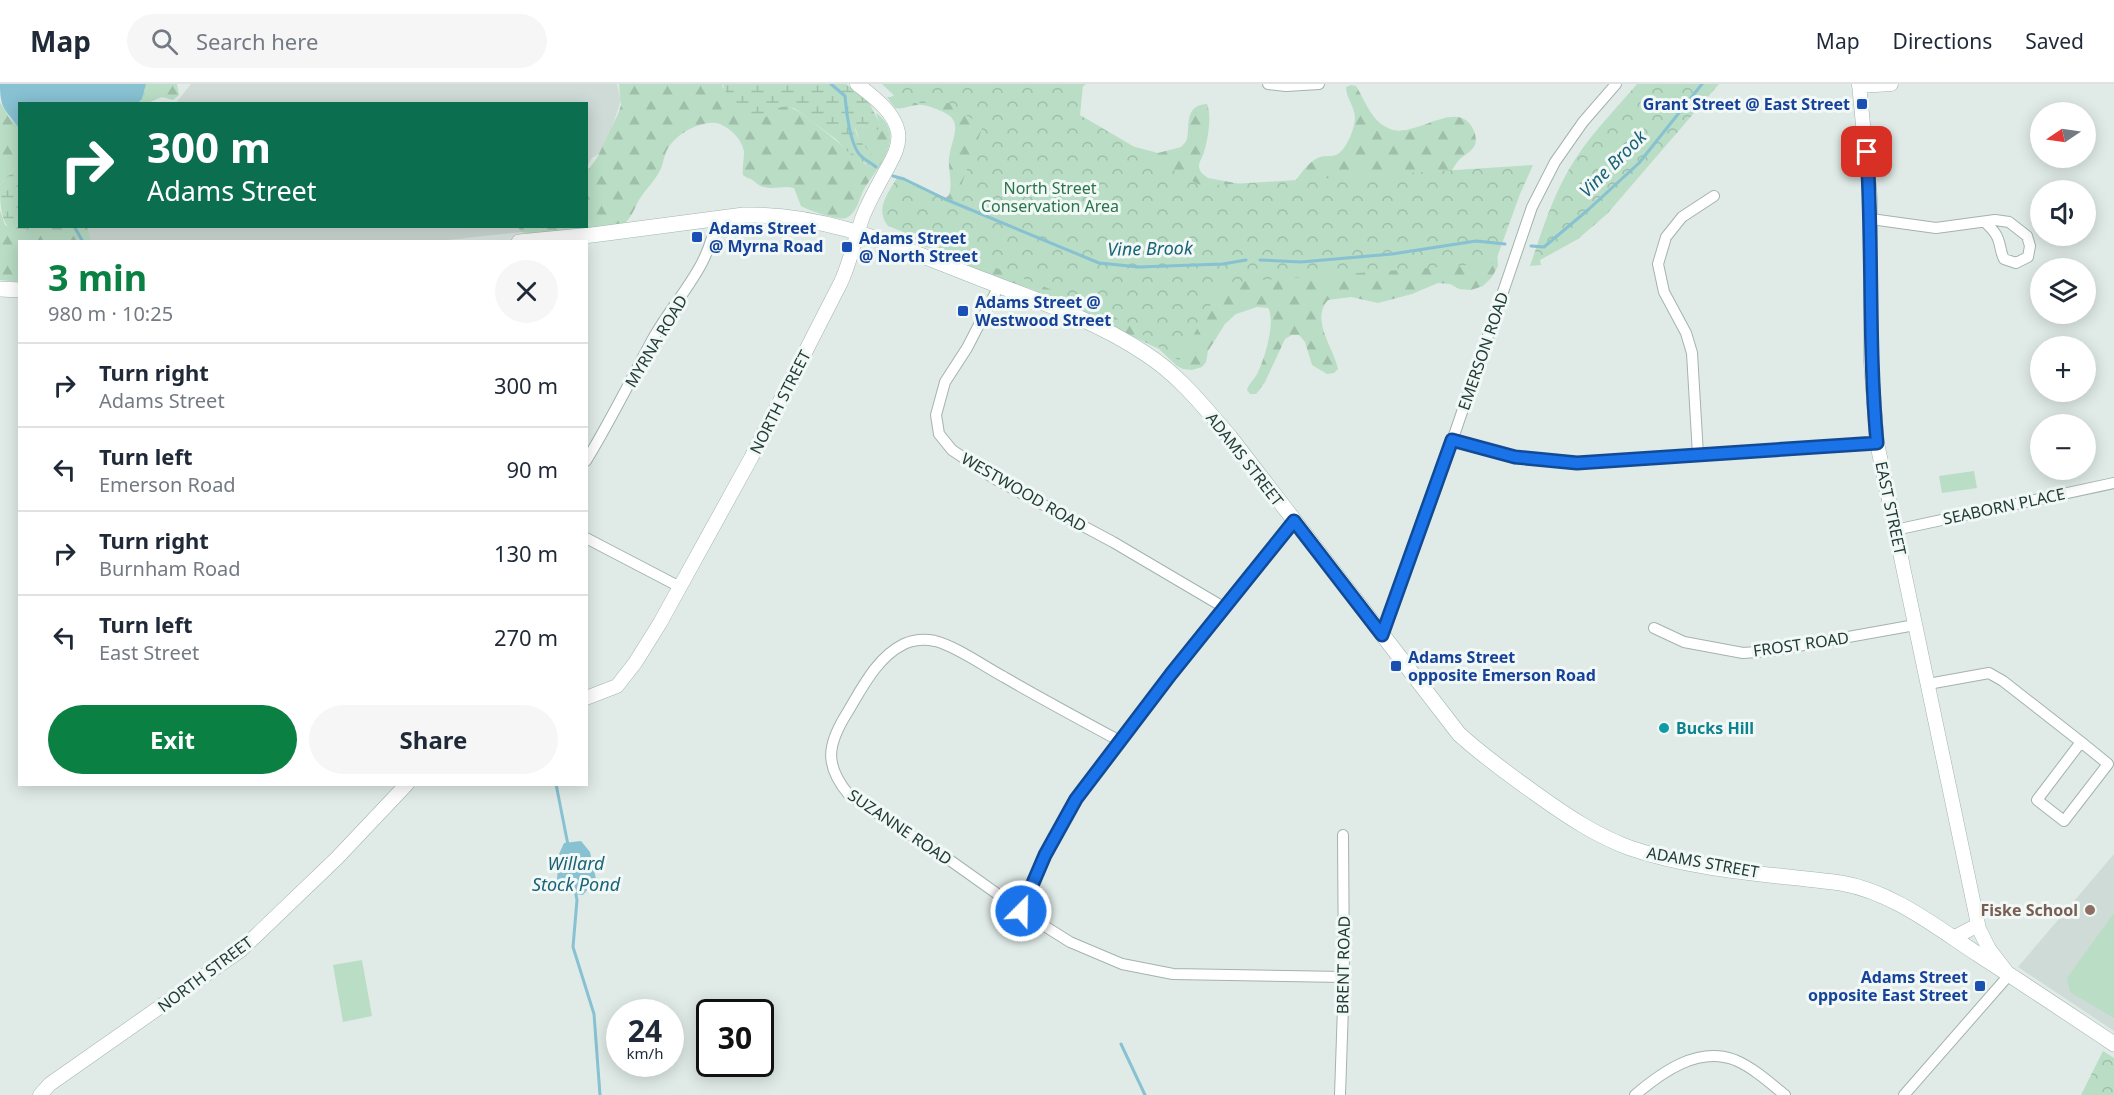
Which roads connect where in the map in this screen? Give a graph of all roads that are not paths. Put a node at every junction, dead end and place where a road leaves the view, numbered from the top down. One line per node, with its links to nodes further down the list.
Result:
1 (857, 84): 11 (street, NORTH STREET)
2 (1268, 84): 3 (street)
3 (1319, 84)
4 (1616, 84): 16 (street, EMERSON ROAD)
5 (1890, 84): 6 (street)
6 (1859, 85): 9 (street, EAST STREET)
7 (1714, 196): 18 (street)
8 (716, 218): 11 (main road, ADAMS STREET); 12 (main road, ADAMS STREET); 19 (street, MYRNA ROAD)
9 (1870, 219): 10 (street); 17 (street, EAST STREET)
10 (1985, 222): 10 (street)
11 (858, 232): 13 (main road, ADAMS STREET); 24 (street, NORTH STREET)
12 (540, 240)
13 (999, 286): 21 (main road, ADAMS STREET); 25 (street, WESTWOOD ROAD)
14 (0, 289): 15 (main road)
15 (18, 290)
16 (1452, 440): 18 (street); 28 (street, EMERSON ROAD)
17 (1877, 443): 18 (street); 22 (street, EAST STREET)
18 (1698, 455)
19 (588, 457)
20 (2114, 483): 22 (street, SEABORN PLACE)
21 (1294, 521): 25 (street); 28 (main road, ADAMS STREET)
22 (1895, 530): 26 (street, EAST STREET)
23 (588, 539): 24 (street)
24 (680, 587): 30 (street, NORTH STREET)
25 (1226, 608): 31 (street)
26 (1915, 625): 27 (street, FROST ROAD); 29 (street, EAST STREET)
27 (1654, 628)
28 (1382, 635): 37 (main road, ADAMS STREET)
29 (1928, 684): 32 (street); 36 (street, EAST STREET)
30 (588, 697)
31 (1120, 741): 35 (street); 35 (street, SUZANNE ROAD)
32 (2081, 742): 32 (street)
33 (405, 786): 41 (street, NORTH STREET)
34 (1343, 835): 39 (street, BRENT ROAD)
35 (1021, 911): 39 (street, SUZANNE ROAD)
36 (1978, 925): 37 (street); 38 (street, EAST STREET)
37 (1953, 938): 38 (main road, ADAMS STREET)
38 (2009, 975): 40 (main road, ADAMS STREET); 45 (street)
39 (1344, 977): 42 (street, BRENT ROAD)
40 (2114, 1044)
41 (40, 1095)
42 (1340, 1095)
43 (1635, 1095): 44 (street)
44 (1785, 1095)
45 (1904, 1095)

